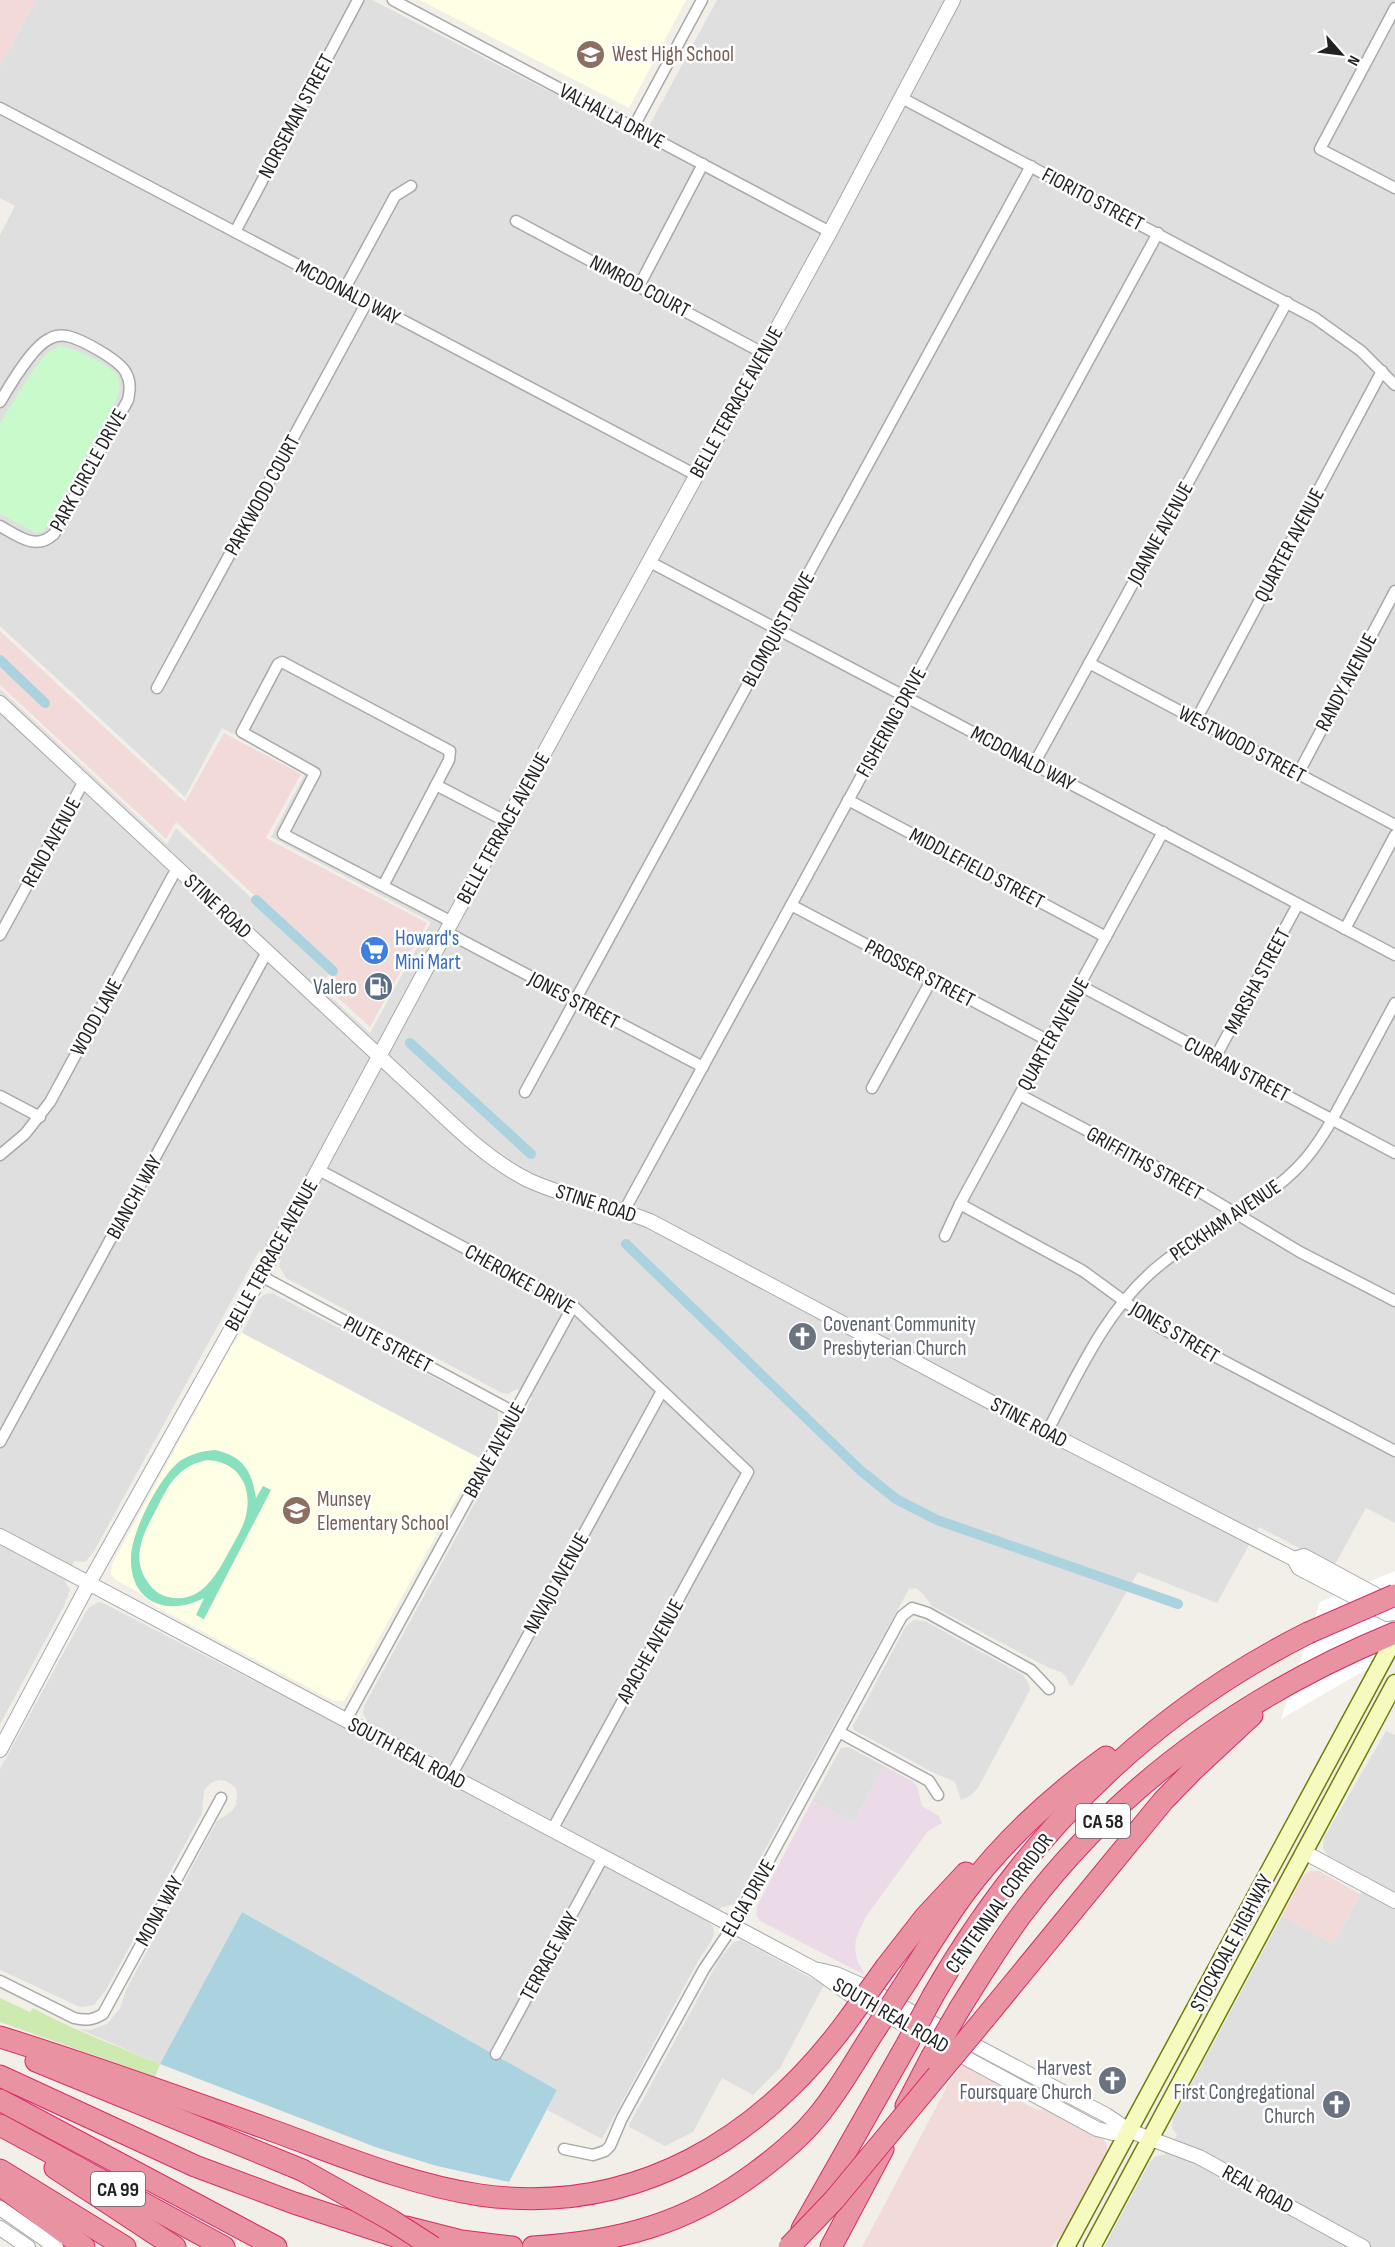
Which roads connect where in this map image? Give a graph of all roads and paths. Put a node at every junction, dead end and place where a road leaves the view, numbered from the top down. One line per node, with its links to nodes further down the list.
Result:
1 (358, 0): 14 (street, NORSEMAN STREET)
2 (393, 0): 8 (street, VALHALLA DRIVE)
3 (702, 0): 8 (street)
4 (952, 0): 6 (street, BELLE TERRACE AVENUE)
5 (1395, 8): 12 (street)
6 (900, 97): 10 (street, FIORITO STREET); 15 (street, BELLE TERRACE AVENUE)
7 (0, 108): 14 (street, MCDONALD WAY)
8 (633, 128): 9 (street, VALHALLA DRIVE)
9 (703, 165): 15 (street, VALHALLA DRIVE); 17 (street)
10 (1031, 166): 16 (street, FIORITO STREET); 29 (street, BLOMQUIST DRIVE)
11 (411, 186): 18 (street)
12 (1395, 188)
13 (516, 221): 17 (street, NIMROD COURT)
14 (235, 232): 18 (street, MCDONALD WAY)
15 (830, 232): 21 (street, BELLE TERRACE AVENUE)
16 (1158, 234): 20 (street, FIORITO STREET); 32 (street, FISHERING DRIVE)
17 (639, 286): 21 (street, NIMROD COURT)
18 (344, 290): 19 (street, MCDONALD WAY)
19 (367, 302): 25 (street, MCDONALD WAY); 31 (street, PARKWOOD COURT)
20 (1287, 302): 22 (street, FIORITO STREET); 30 (street, JOANNE AVENUE)
21 (763, 353): 25 (street, BELLE TERRACE AVENUE)
22 (1382, 370): 23 (street, FIORITO STREET); 34 (street, QUARTER AVENUE)
23 (1395, 385)
24 (0, 402): 26 (street, PARK CIRCLE DRIVE)
25 (696, 475): 27 (street, BELLE TERRACE AVENUE)
26 (0, 526)
27 (650, 562): 29 (street, MCDONALD WAY); 40 (street, BELLE TERRACE AVENUE)
28 (1395, 591): 36 (street, RANDY AVENUE)
29 (779, 628): 32 (street, MCDONALD WAY); 56 (street, BLOMQUIST DRIVE)
30 (1089, 663): 34 (street, WESTWOOD STREET); 35 (street, JOANNE AVENUE)
31 (157, 688)
32 (906, 696): 35 (street, MCDONALD WAY); 39 (street, FISHERING DRIVE)
33 (0, 703): 37 (street, STINE ROAD)
34 (1196, 720): 36 (street, WESTWOOD STREET)
35 (1034, 764): 42 (street, MCDONALD WAY)
36 (1298, 774): 41 (street, WESTWOOD STREET)
37 (84, 781): 44 (street, STINE ROAD); 50 (street, RENO AVENUE)
38 (436, 785): 40 (street); 45 (street); 45 (street, JONES STREET)
39 (848, 800): 47 (street, FISHERING DRIVE); 51 (street, MIDDLEFIELD STREET)
40 (507, 822): 48 (street, BELLE TERRACE AVENUE)
41 (1395, 825)
42 (1163, 832): 46 (street, MCDONALD WAY); 51 (street, QUARTER AVENUE)
43 (1395, 835): 49 (street)
44 (177, 868): 52 (street, STINE ROAD); 66 (street, WOOD LANE)
45 (383, 886): 48 (street, JONES STREET)
46 (1298, 904): 49 (street, MCDONALD WAY); 60 (street, MARSHA STREET)
47 (791, 905): 54 (street, PROSSER STREET); 61 (street, FISHERING DRIVE)
48 (449, 927): 56 (street, JONES STREET); 59 (street, BELLE TERRACE AVENUE)
49 (1345, 929): 53 (street, MCDONALD WAY)
50 (0, 935)
51 (1106, 937): 55 (street, QUARTER AVENUE)
52 (267, 952): 59 (street, STINE ROAD); 82 (street, BIANCHI WAY)
53 (1395, 955)
54 (932, 979): 58 (street, PROSSER STREET); 62 (street)
55 (1079, 986): 58 (street, QUARTER AVENUE); 60 (street, CURRAN STREET)
56 (576, 1000): 61 (street, JONES STREET); 63 (street, BLOMQUIST DRIVE)
57 (1395, 1003): 67 (street, PECKHAM AVENUE)
58 (1049, 1041): 64 (street, QUARTER AVENUE)
59 (380, 1056): 70 (street, BELLE TERRACE AVENUE); 72 (street, STINE ROAD)
60 (1215, 1058): 67 (street, CURRAN STREET)
61 (703, 1067): 72 (street, FISHERING DRIVE)
62 (873, 1088)
63 (525, 1092)
64 (1020, 1095): 71 (street, QUARTER AVENUE); 73 (street, GRIFFITHS STREET)
65 (0, 1096): 66 (street)
66 (40, 1117): 69 (street, WOOD LANE)
67 (1332, 1120): 68 (street, CURRAN STREET); 73 (street, PECKHAM AVENUE)
68 (1395, 1153)
69 (0, 1155)
70 (319, 1170): 75 (street, BELLE TERRACE AVENUE); 78 (street, CHEROKEE DRIVE)
71 (960, 1204): 74 (street, QUARTER AVENUE); 76 (street, JONES STREET)
72 (624, 1211): 81 (street, STINE ROAD)
73 (1236, 1214): 76 (street, PECKHAM AVENUE); 77 (street, GRIFFITHS STREET)
74 (945, 1236)
75 (261, 1276): 80 (street, PIUTE STREET); 86 (street, BELLE TERRACE AVENUE)
76 (1124, 1301): 81 (street, PECKHAM AVENUE); 83 (street, JONES STREET)
77 (1395, 1301)
78 (573, 1306): 79 (street, CHEROKEE DRIVE); 80 (street, BRAVE AVENUE)
79 (662, 1390): 84 (street, CHEROKEE DRIVE); 99 (street, NAVAJO AVENUE)
80 (514, 1412): 95 (street, BRAVE AVENUE)
81 (1047, 1432): 88 (street, STINE ROAD)
82 (0, 1442)
83 (1395, 1451)
84 (748, 1472): 103 (street, APACHE AVENUE)
85 (0, 1536): 86 (street, SOUTH REAL ROAD)
86 (89, 1583): 95 (street, SOUTH REAL ROAD); 97 (street, BELLE TERRACE AVENUE)
87 (1395, 1595): 92 (highway, CENTENNIAL CORRIDOR / CA 58, bridge)
88 (1395, 1612)
89 (1395, 1633): 93 (highway, CENTENNIAL CORRIDOR / CA 58)
90 (1395, 1638): 98 (main road, STOCKDALE HIGHWAY)
91 (1395, 1683): 104 (main road, STOCKDALE HIGHWAY)
92 (1217, 1685): 102 (highway); 135 (highway, CENTENNIAL CORRIDOR / CA 58, bridge)
93 (1289, 1685): 135 (highway, bridge); 136 (highway, CENTENNIAL CORRIDOR / CA 58, bridge)
94 (1049, 1689): 96 (street, ELCIA DRIVE)
95 (346, 1720): 99 (street, SOUTH REAL ROAD)
96 (839, 1732): 100 (street); 107 (street, ELCIA DRIVE)
97 (0, 1750)
98 (1335, 1750): 104 (main road); 108 (main road, STOCKDALE HIGHWAY)
99 (451, 1776): 103 (street, SOUTH REAL ROAD)
100 (938, 1795)
101 (220, 1798): 109 (street, MONA WAY)
102 (1042, 1809): 110 (highway, bridge); 134 (highway, bridge)
103 (552, 1830): 105 (street, SOUTH REAL ROAD)
104 (1304, 1852): 106 (street); 112 (main road, STOCKDALE HIGHWAY)
105 (603, 1857): 107 (street, SOUTH REAL ROAD); 113 (street, TERRACE WAY)
106 (1395, 1901)
107 (733, 1926): 117 (street, SOUTH REAL ROAD); 120 (street, ELCIA DRIVE)
108 (1232, 1941): 112 (main road); 117 (main road, STOCKDALE HIGHWAY)
109 (0, 1981)
110 (0, 2037)
111 (0, 2044): 132 (highway, bridge)
112 (1198, 2048): 119 (main road, STOCKDALE HIGHWAY)
113 (496, 2054)
114 (0, 2076): 118 (highway)
115 (0, 2100): 131 (highway, CA 99)
116 (6, 2128): 129 (highway); 130 (highway, CA 99)
117 (1130, 2131): 119 (street, SOUTH REAL ROAD); 137 (main road, STOCKDALE HIGHWAY)
118 (137, 2139): 132 (highway); 133 (highway)
119 (1150, 2139): 138 (main road, STOCKDALE HIGHWAY); 139 (street, REAL ROAD)
120 (564, 2149)
121 (0, 2170): 128 (highway)
122 (0, 2186): 127 (highway)
123 (0, 2208): 126 (street)
124 (0, 2228): 125 (street)
125 (28, 2247)
126 (56, 2247)
127 (84, 2247)
128 (125, 2247)
129 (175, 2247)
130 (224, 2247)
131 (276, 2247)
132 (431, 2247)
133 (512, 2247)
134 (533, 2247)
135 (791, 2247)
136 (831, 2247)
137 (1066, 2247)
138 (1093, 2247)
139 (1363, 2247)

